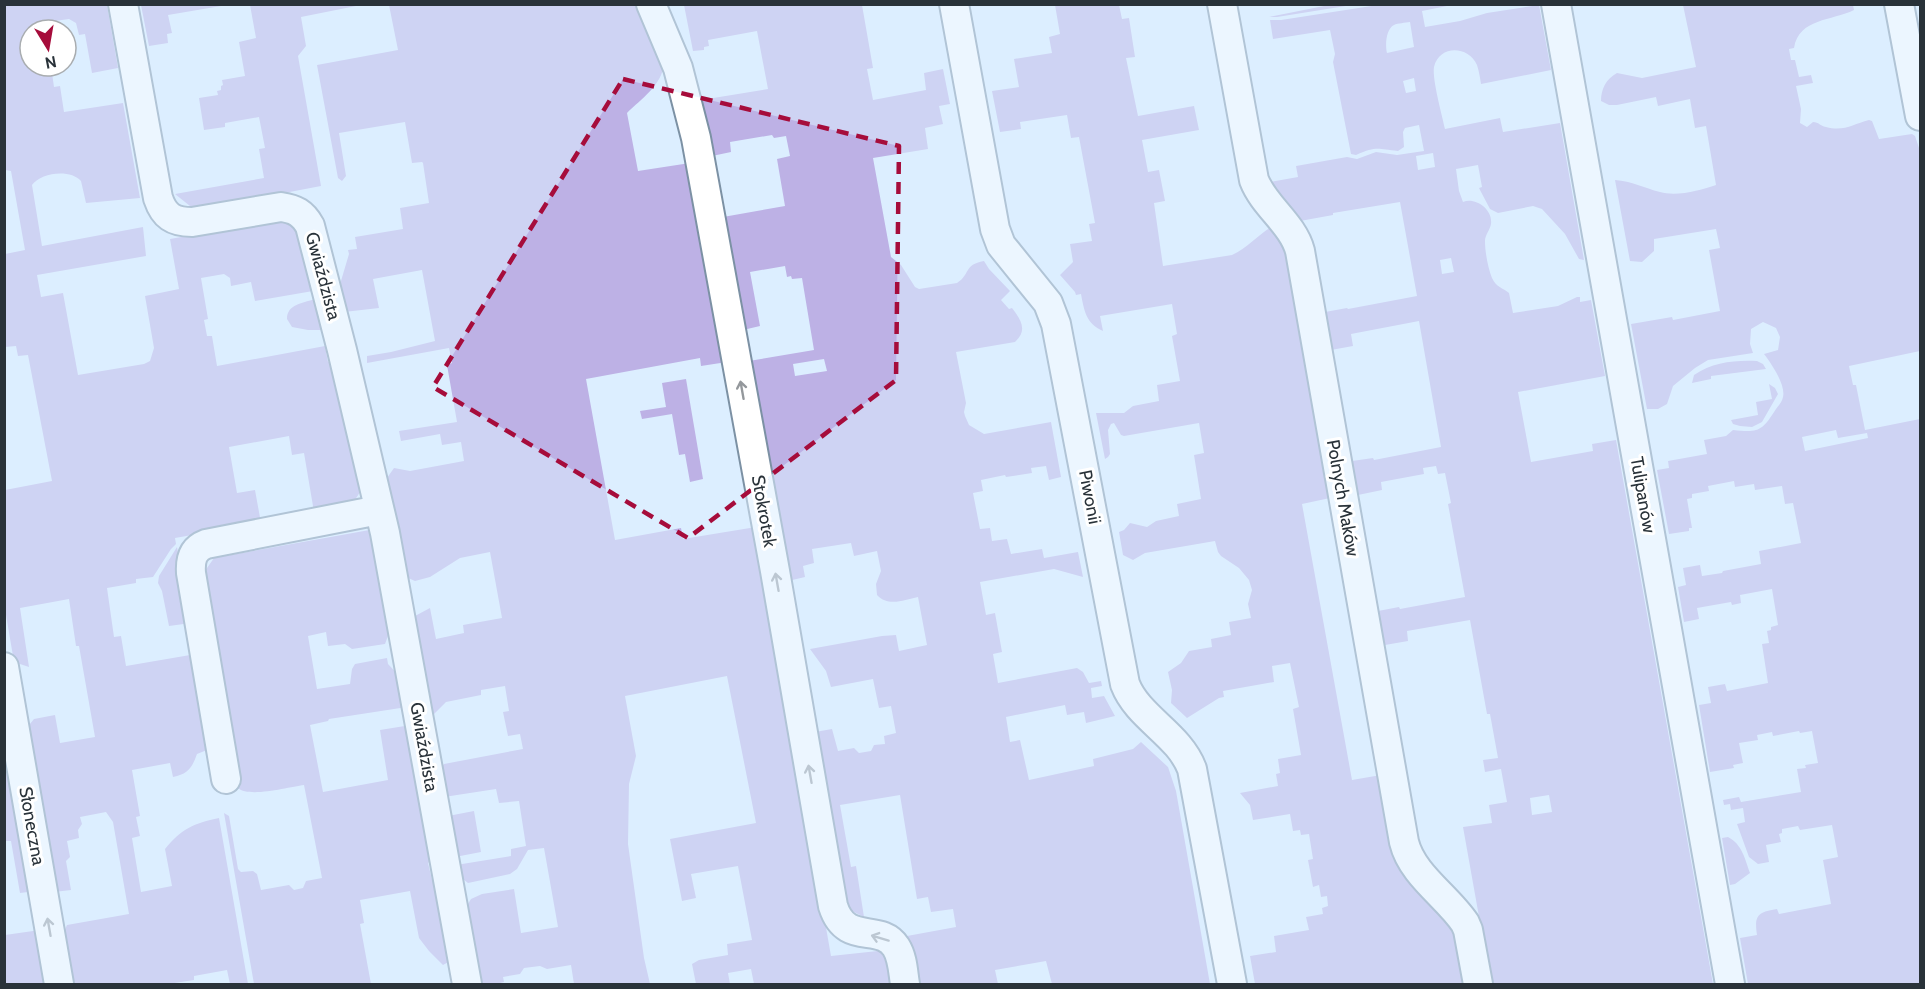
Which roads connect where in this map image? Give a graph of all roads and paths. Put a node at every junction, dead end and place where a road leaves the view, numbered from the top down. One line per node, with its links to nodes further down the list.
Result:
1 (123, 4): 8 (street, Gwiaździsta)
2 (651, 4): 13 (street, Stokrotek, one-way to 2)
3 (954, 4): 14 (street, Piwonii)
4 (1222, 4): 15 (street, Polnych Maków)
5 (1556, 4): 16 (street, Tulipanów)
6 (1899, 4): 7 (street)
7 (1920, 116)
8 (379, 510): 10 (street); 12 (street, Gwiaździsta)
9 (4, 667): 11 (street, Słoneczna, one-way to 9)
10 (226, 779)
11 (59, 984)
12 (467, 984)
13 (905, 984)
14 (1232, 984)
15 (1478, 984)
16 (1730, 984)

